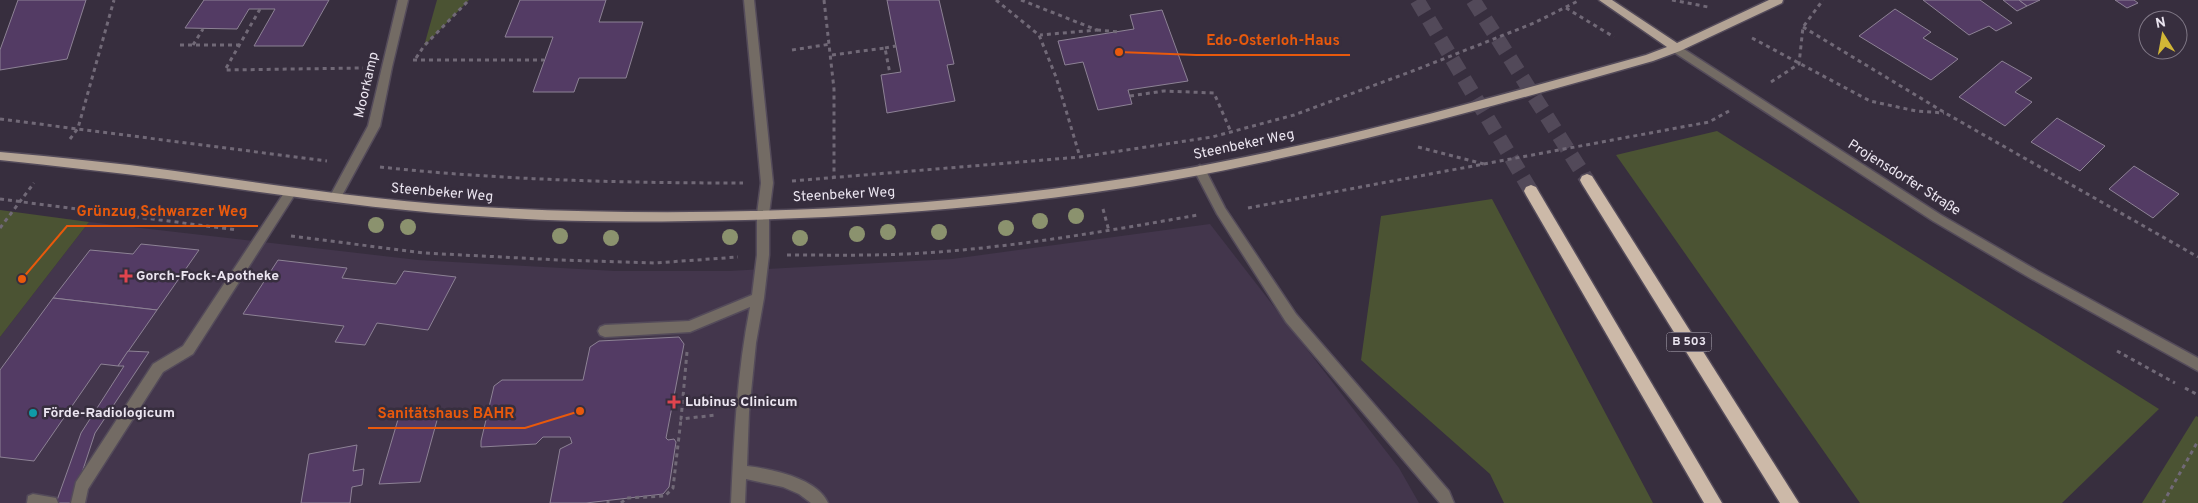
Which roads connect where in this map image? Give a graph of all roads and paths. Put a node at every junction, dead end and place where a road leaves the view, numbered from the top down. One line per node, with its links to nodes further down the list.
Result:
1 (114, 0): 36 (path)
2 (404, 0): 29 (street, Moorkamp)
3 (469, 0): 27 (path)
4 (749, 0): 46 (street)
5 (824, 0): 18 (path)
6 (996, 0): 17 (path)
7 (1021, 0): 15 (path)
8 (1580, 0): 37 (path)
9 (1604, 0): 24 (main road, Projensdorfer Straße)
10 (1778, 0): 24 (main road, Steenbeker Weg)
11 (1823, 0): 13 (path)
12 (260, 9): 20 (path)
13 (1803, 27): 30 (path); 34 (path)
14 (203, 29): 19 (path)
15 (1097, 30): 16 (path); 17 (path)
16 (1120, 32)
17 (1039, 35): 40 (path)
18 (831, 44): 25 (path); 26 (path)
19 (193, 45): 20 (path); 21 (path)
20 (239, 45): 29 (path)
21 (180, 46)
22 (896, 46): 23 (path)
23 (884, 48): 26 (path); 31 (path)
24 (1676, 48): 33 (street, Projensdorfer Straße); 43 (main road, Steenbeker Weg)
25 (792, 50)
26 (832, 55): 44 (path)
27 (414, 60): 28 (path); 29 (path)
28 (544, 60)
29 (387, 64): 42 (street, Moorkamp)
30 (1798, 64): 33 (path); 34 (path)
31 (890, 74)
32 (1130, 96): 37 (path)
33 (1751, 96): 38 (path); 56 (street, Projensdorfer Straße)
34 (1947, 114): 52 (path)
35 (0, 119): 36 (path)
36 (78, 128): 41 (path); 42 (path)
37 (1231, 132): 40 (path)
38 (1414, 146)
39 (0, 156): 41 (main road, Steenbeker Weg)
40 (1080, 156): 44 (path)
41 (51, 162): 48 (main road, Steenbeker Weg); 51 (path)
42 (354, 164): 46 (path); 49 (street, Moorkamp)
43 (1200, 170): 50 (main road, Steenbeker Weg); 67 (street)
44 (834, 178): 46 (path)
45 (1588, 180): 69 (highway, B 503)
46 (767, 183): 50 (street)
47 (1531, 191): 68 (highway)
48 (290, 193): 49 (main road, Steenbeker Weg); 63 (street)
49 (334, 198): 50 (main road, Steenbeker Weg)
50 (763, 214): 53 (street)
51 (0, 228)
52 (2198, 257)
53 (758, 298): 54 (street); 57 (street)
54 (690, 326): 55 (street); 58 (path)
55 (605, 331)
56 (2198, 365)
57 (742, 412): 58 (path); 60 (street)
58 (681, 419): 64 (path)
59 (2198, 440): 70 (path)
60 (739, 472): 65 (street); 66 (street)
61 (33, 501): 62 (street)
62 (51, 503)
63 (78, 503)
64 (621, 503)
65 (738, 503)
66 (821, 503)
67 (1447, 503)
68 (1713, 503)
69 (1790, 503)
70 (2163, 503)

